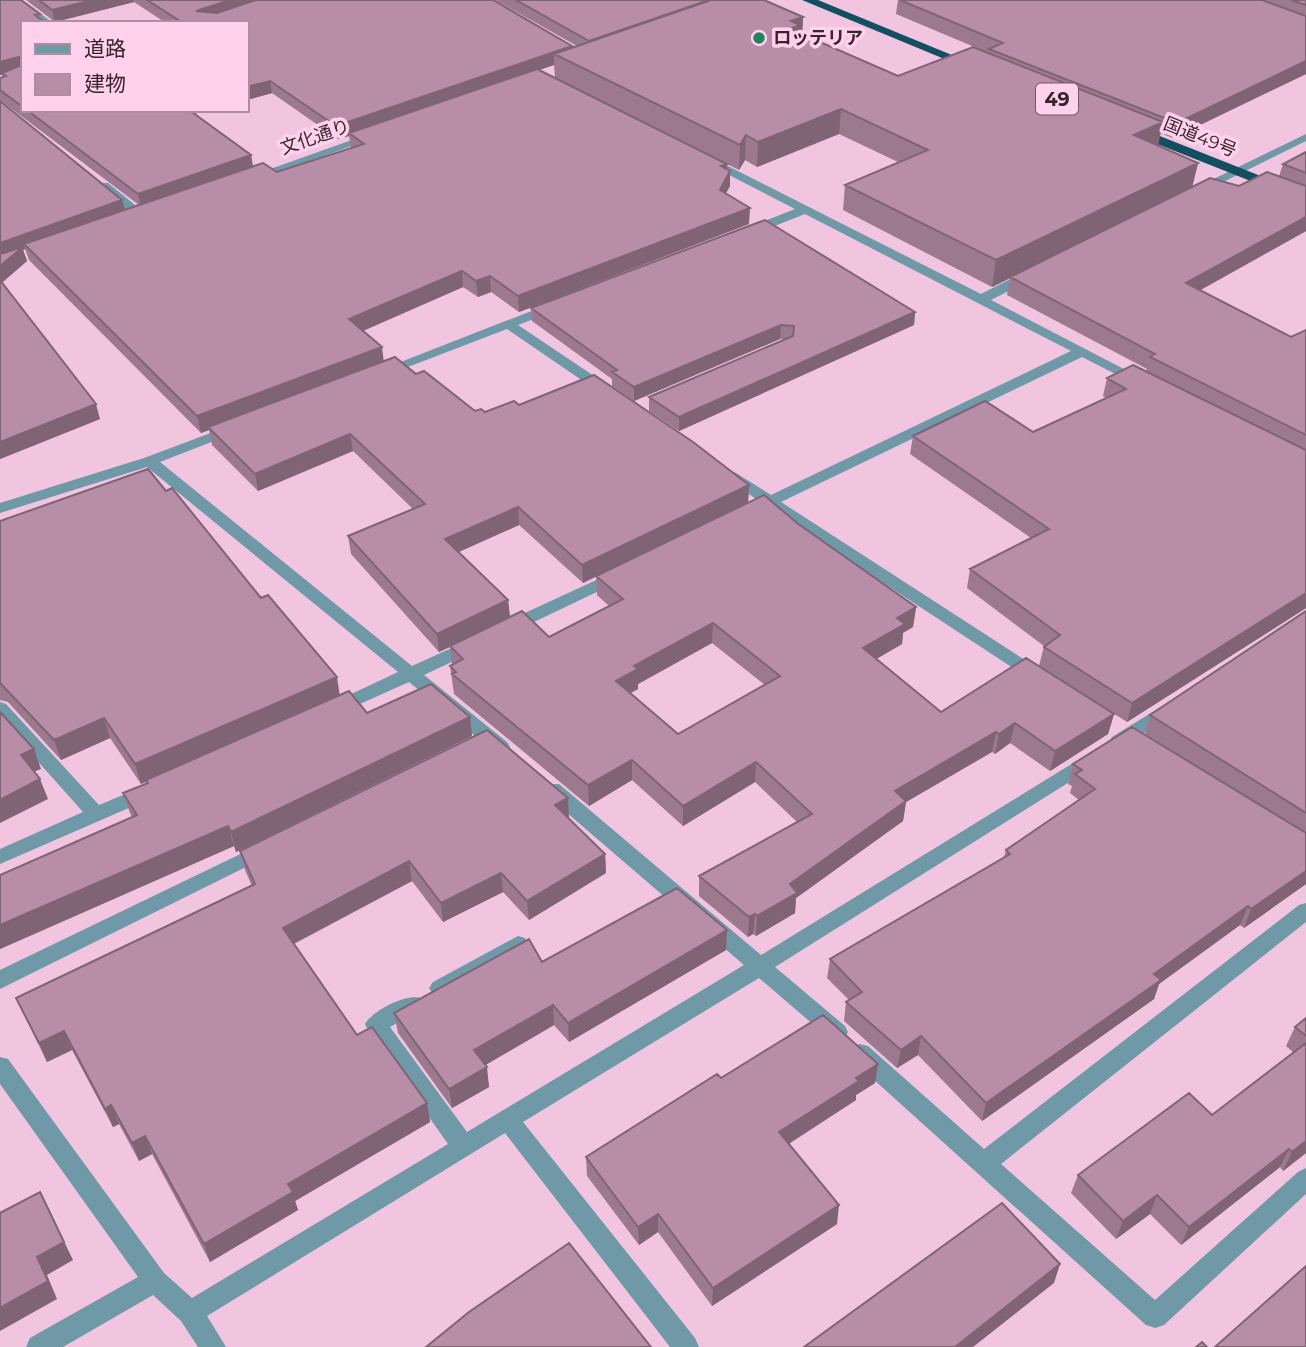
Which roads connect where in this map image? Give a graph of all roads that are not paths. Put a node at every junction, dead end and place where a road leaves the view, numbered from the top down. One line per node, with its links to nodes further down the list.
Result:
1 (16, 0): 3 (street)
2 (808, 0): 4 (highway)
3 (45, 21)
4 (989, 72)
5 (1119, 124): 9 (highway, 国道49号)
6 (386, 131): 11 (street, 文化通り)
7 (1306, 137): 9 (street)
8 (695, 154): 14 (street)
9 (1236, 171): 12 (street); 13 (highway, 国道49号)
10 (96, 180): 16 (street)
11 (244, 180)
12 (1188, 195)
13 (1306, 199)
14 (807, 209): 18 (street); 20 (street)
15 (154, 211): 16 (street)
16 (141, 216): 17 (street)
17 (128, 220)
18 (729, 239)
19 (1042, 268): 20 (street)
20 (982, 299): 23 (street)
21 (560, 304): 22 (street)
22 (508, 324): 24 (street); 26 (street)
23 (1082, 351): 25 (street); 30 (street)
24 (367, 378)
25 (1157, 389)
26 (622, 402)
27 (251, 422): 28 (street)
28 (149, 461): 31 (street); 34 (street)
29 (713, 463): 30 (street)
30 (769, 502): 32 (street); 35 (street)
31 (0, 508)
32 (733, 520)
33 (635, 567): 34 (street)
34 (414, 674): 38 (street); 39 (street)
35 (1047, 683)
36 (1184, 698): 47 (street)
37 (0, 708): 42 (street)
38 (325, 713)
39 (491, 738): 40 (street); 47 (street)
40 (466, 750)
41 (160, 786): 42 (street)
42 (96, 814): 44 (street)
43 (282, 841): 48 (street)
44 (0, 857)
45 (1306, 911): 52 (street)
46 (518, 944): 51 (street)
47 (762, 965): 50 (street); 52 (street)
48 (0, 980)
49 (0, 1066): 54 (street)
50 (508, 1120): 51 (street); 58 (street)
51 (464, 1147): 55 (street)
52 (984, 1163): 53 (street)
53 (1306, 1179)
54 (155, 1281): 55 (street); 56 (street)
55 (190, 1313): 57 (street)
56 (39, 1347)
57 (213, 1347)
58 (686, 1347)

